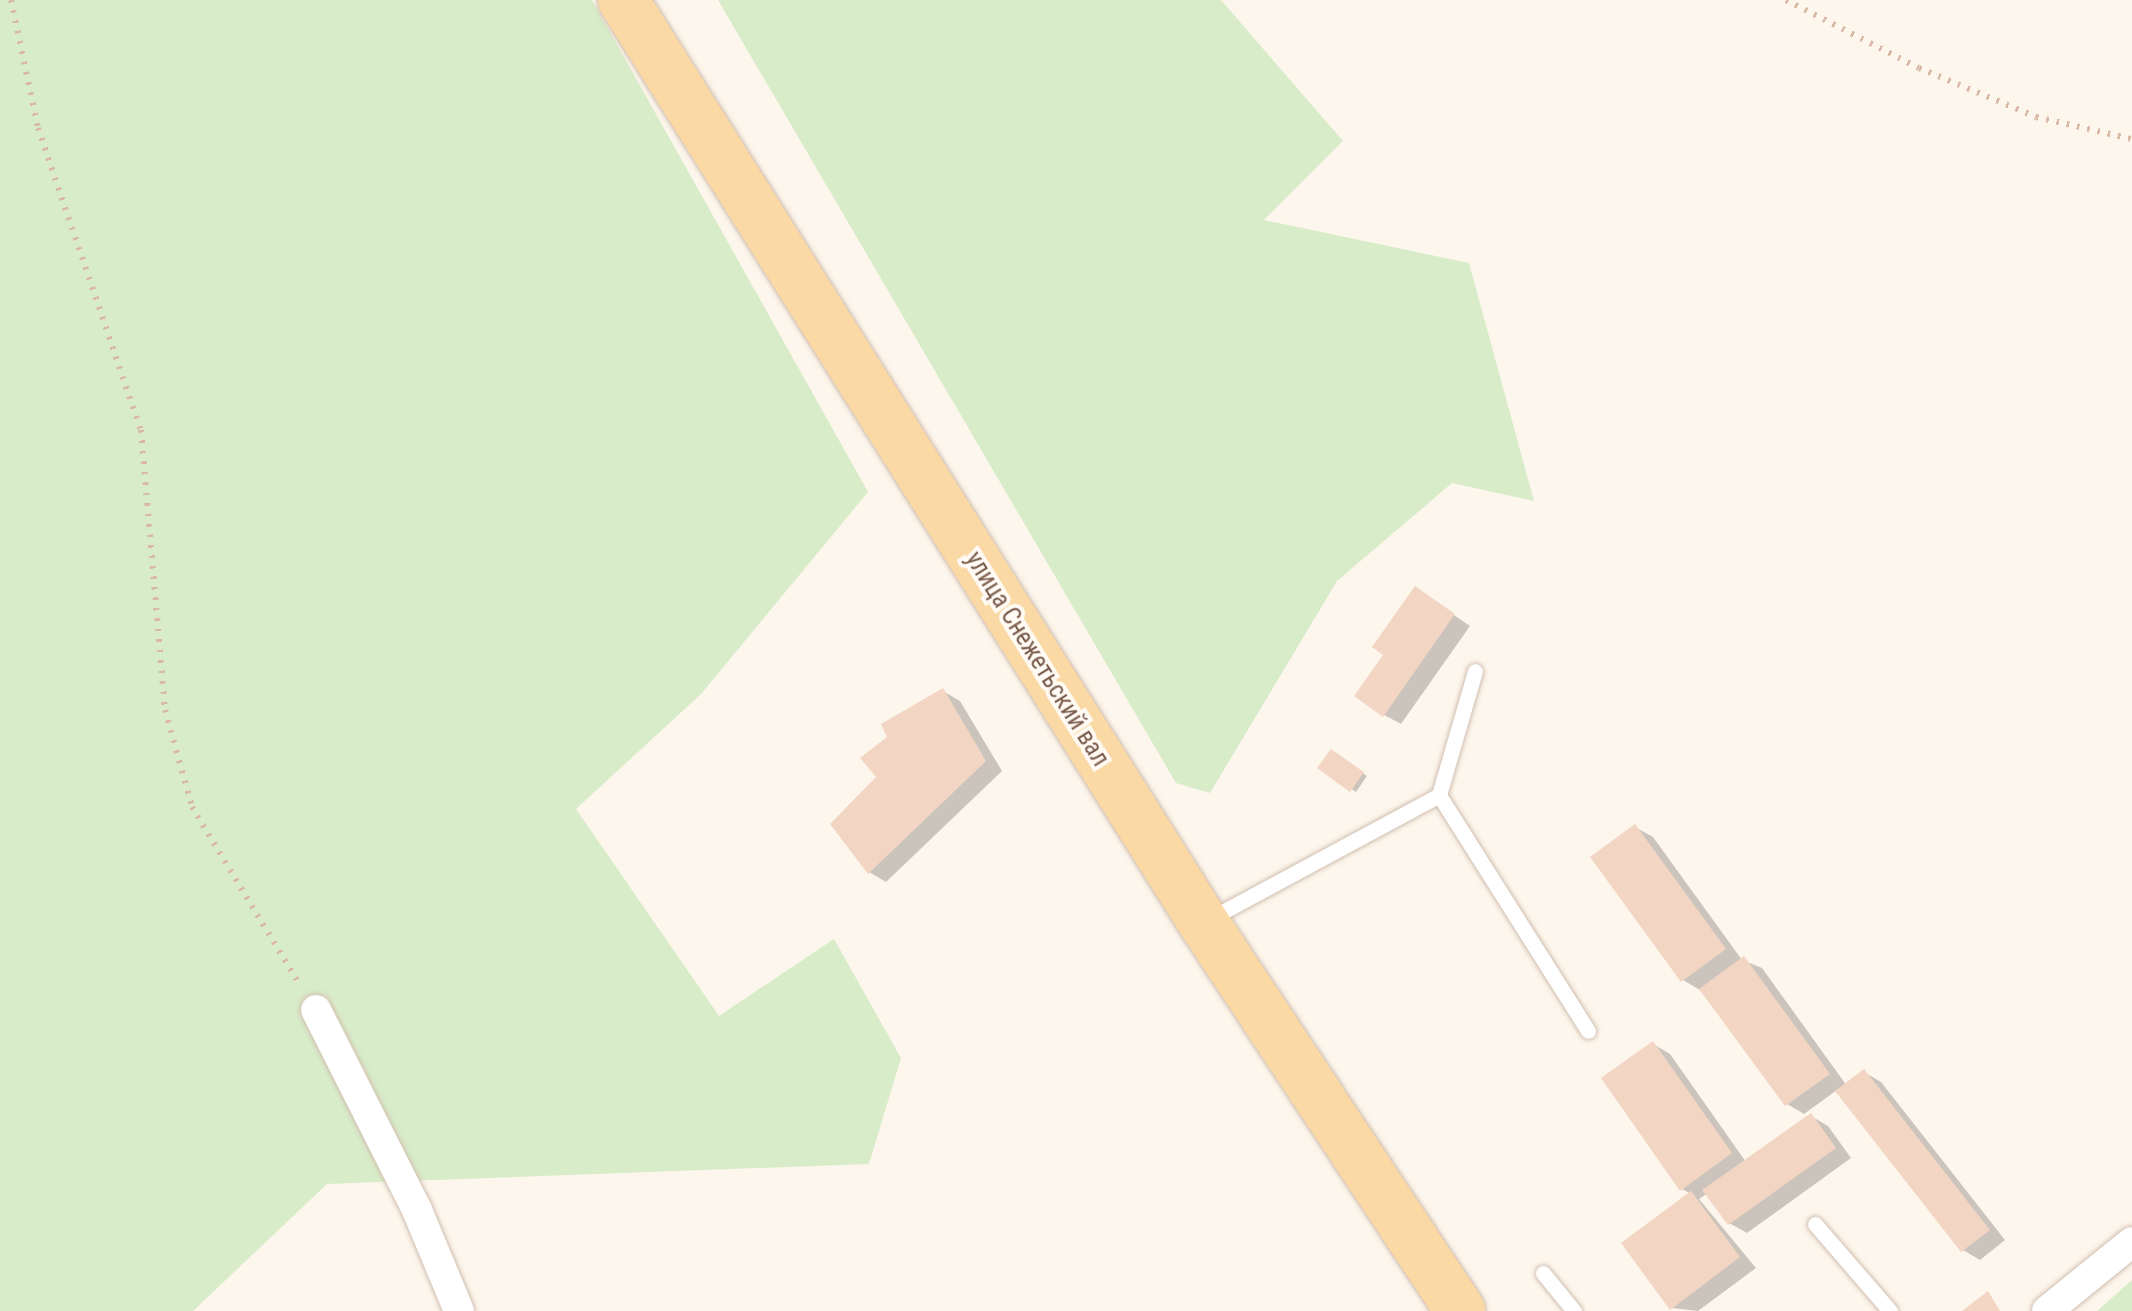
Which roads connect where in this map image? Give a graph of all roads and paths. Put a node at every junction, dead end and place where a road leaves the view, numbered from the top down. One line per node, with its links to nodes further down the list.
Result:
1 (12, 0): 10 (path)
2 (623, 0): 9 (main road, улица Снежетьский вал)
3 (1786, 0): 5 (path)
4 (2132, 139): 5 (path)
5 (2120, 140): 6 (path)
6 (2132, 148)
7 (1475, 671): 8 (lane)
8 (1440, 795): 9 (lane); 11 (lane)
9 (1203, 922): 16 (main road, улица Снежетьский вал)
10 (316, 1010): 15 (street)
11 (1588, 1031)
12 (1815, 1224): 18 (lane)
13 (2132, 1242): 19 (street)
14 (1543, 1273): 17 (lane)
15 (459, 1311)
16 (1460, 1311)
17 (1574, 1311)
18 (1890, 1311)
19 (2047, 1311)

